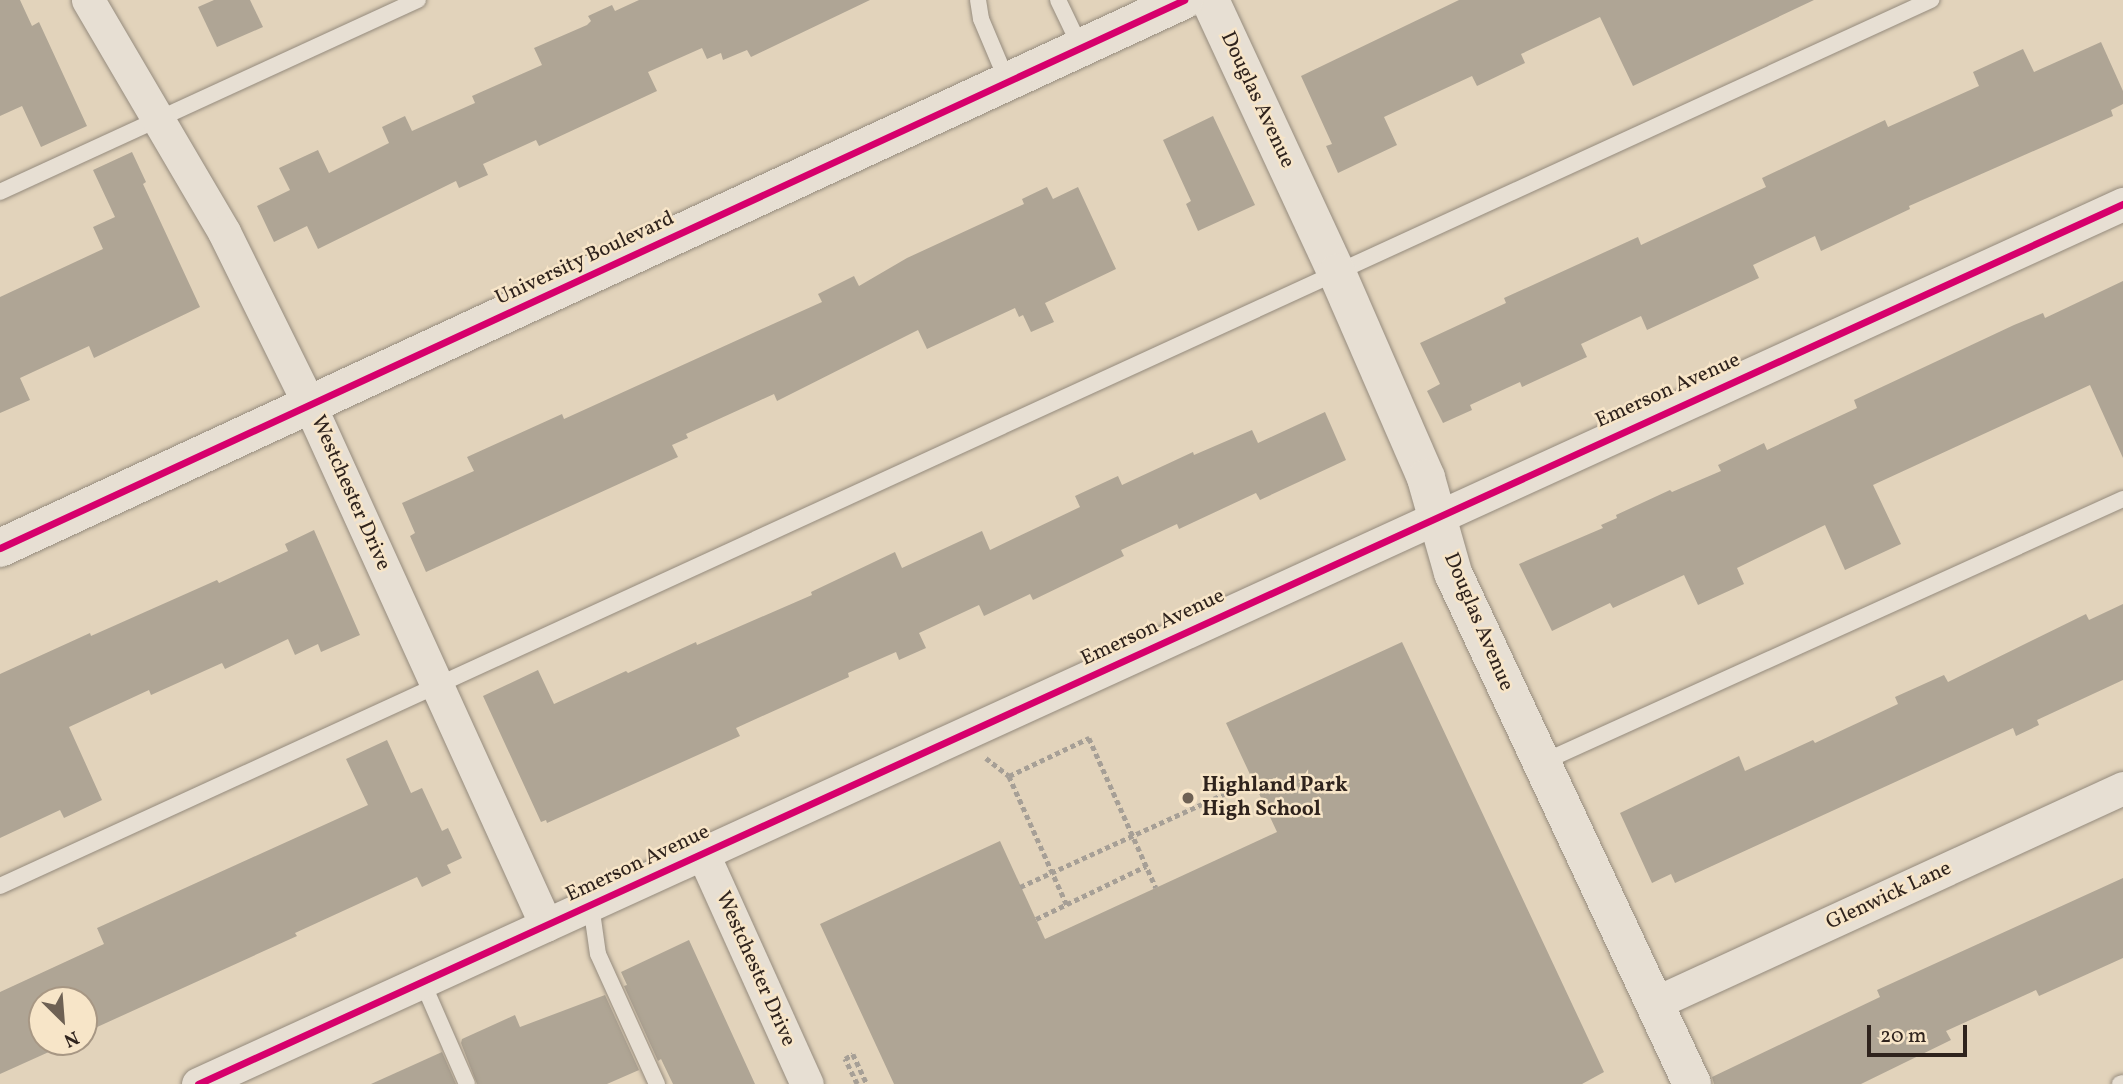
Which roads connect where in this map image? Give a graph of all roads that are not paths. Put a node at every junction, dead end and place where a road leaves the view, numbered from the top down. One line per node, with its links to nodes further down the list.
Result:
1 (88, 0): 10 (street, Westchester Drive)
2 (418, 0): 10 (lane)
3 (978, 0): 9 (lane)
4 (1058, 0): 8 (lane)
5 (1184, 0): 8 (street, University Boulevard)
6 (1210, 0): 13 (street, Douglas Avenue)
7 (1931, 0): 13 (lane)
8 (1081, 48): 9 (street, University Boulevard)
9 (1008, 83): 14 (street, University Boulevard)
10 (160, 119): 11 (lane); 14 (street, Westchester Drive)
11 (0, 192)
12 (2123, 204): 16 (street, Emerson Avenue)
13 (1337, 273): 16 (street, Douglas Avenue); 18 (lane)
14 (310, 406): 17 (street, University Boulevard); 18 (street, Westchester Drive)
15 (2123, 499): 19 (lane)
16 (1436, 516): 19 (street, Douglas Avenue); 21 (street, Emerson Avenue)
17 (0, 548)
18 (439, 687): 22 (lane); 24 (street, Westchester Drive)
19 (1541, 764): 26 (street, Douglas Avenue)
20 (2123, 788): 26 (street, Glenwick Lane)
21 (703, 854): 23 (street, Emerson Avenue); 30 (street, Westchester Drive)
22 (0, 886)
23 (591, 905): 24 (street, Emerson Avenue); 29 (lane)
24 (546, 925): 25 (street, Emerson Avenue)
25 (422, 981): 27 (street, Emerson Avenue); 28 (lane)
26 (1656, 1003): 31 (street, Douglas Avenue)
27 (198, 1084)
28 (467, 1084)
29 (657, 1084)
30 (807, 1084)
31 (1692, 1084)

